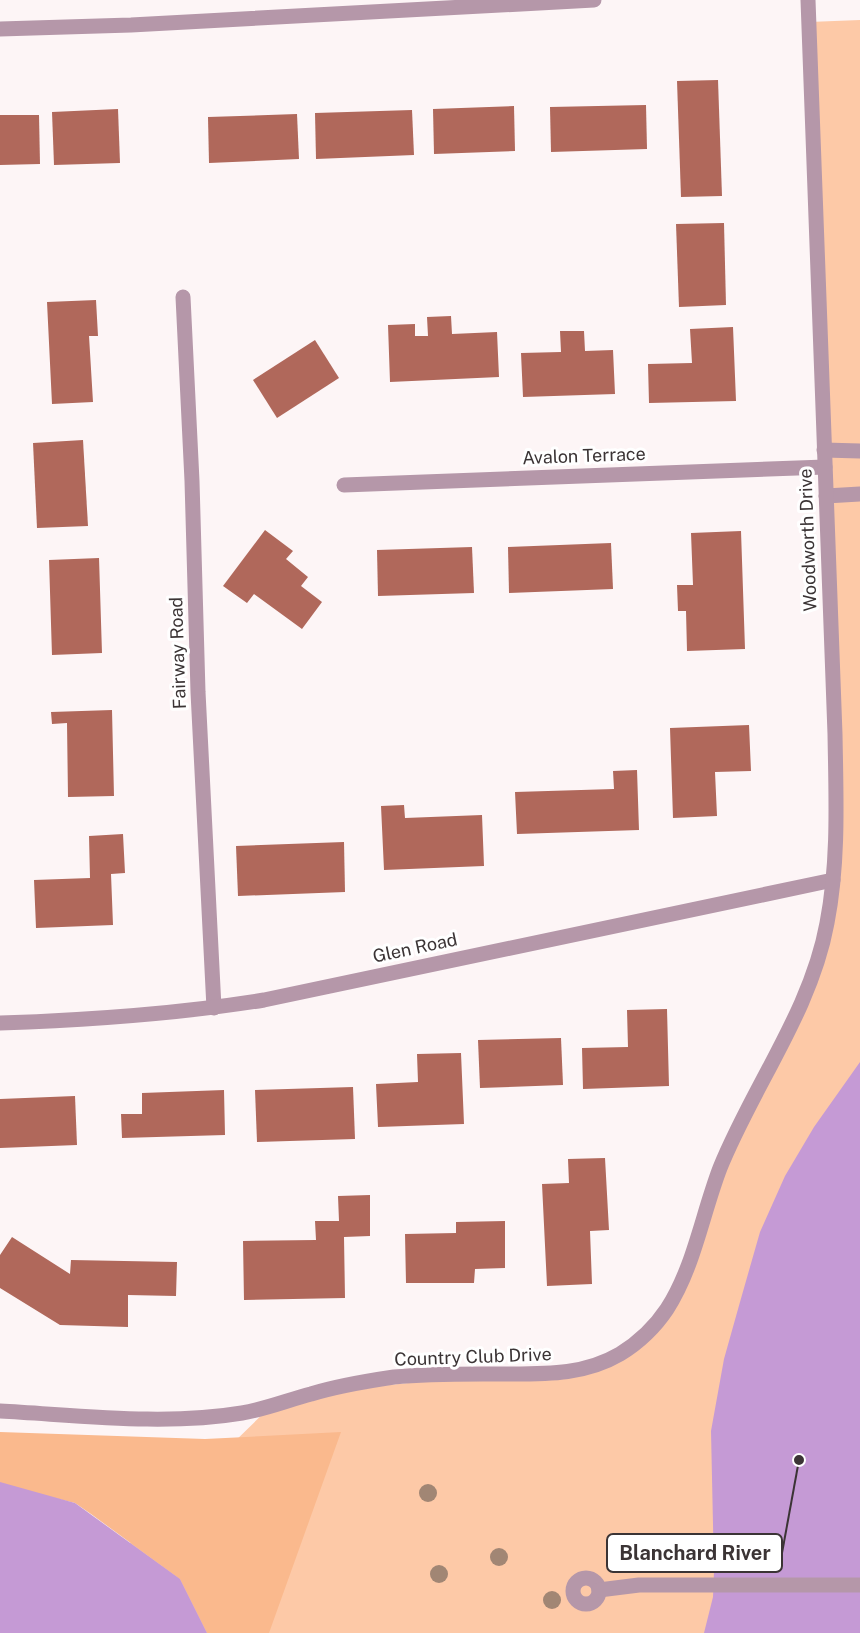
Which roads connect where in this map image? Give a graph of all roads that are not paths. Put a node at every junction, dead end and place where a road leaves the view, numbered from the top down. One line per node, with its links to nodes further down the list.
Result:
1 (594, 0): 3 (street)
2 (808, 0): 5 (street, Woodworth Drive)
3 (0, 29)
4 (183, 297): 12 (street, Fairway Road)
5 (824, 450): 6 (street); 7 (street, Woodworth Drive)
6 (860, 451)
7 (825, 467): 8 (street, Avalon Terrace); 10 (street, Woodworth Drive)
8 (344, 485)
9 (860, 494): 10 (street)
10 (826, 496): 11 (street, Woodworth Drive)
11 (833, 880): 12 (street, Glen Road); 14 (street, Woodworth Drive)
12 (214, 1008): 13 (street, Glen Road)
13 (0, 1023)
14 (769, 1067): 15 (street, Country Club Drive)
15 (0, 1411)
16 (860, 1585): 17 (street)
17 (599, 1590)

